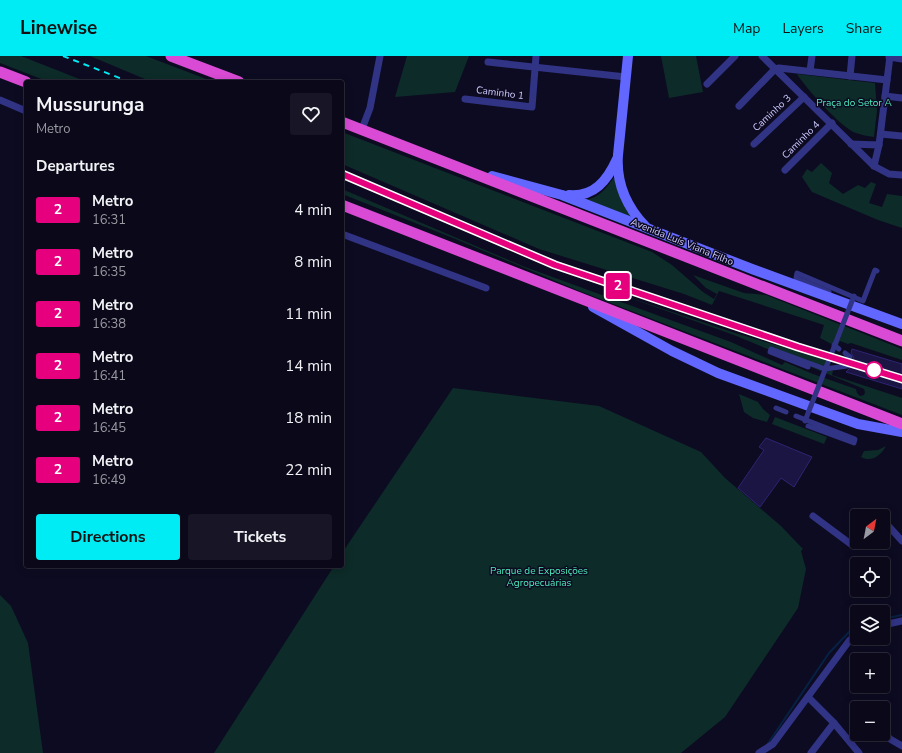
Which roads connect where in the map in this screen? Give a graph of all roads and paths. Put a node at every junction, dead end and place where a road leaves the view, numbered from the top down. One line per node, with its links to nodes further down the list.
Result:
1 (171, 56): 19 (highway)
2 (380, 56): 32 (street)
3 (536, 56): 13 (street)
4 (628, 56): 18 (main road)
5 (735, 56): 22 (street)
6 (762, 56): 14 (street)
7 (773, 56): 14 (street)
8 (812, 56): 15 (street)
9 (852, 56): 17 (street)
10 (889, 57): 11 (street); 20 (street)
11 (902, 59)
12 (488, 62): 13 (street)
13 (535, 67): 18 (street); 26 (street, Caminho 1)
14 (774, 68): 15 (street); 23 (street); 28 (street)
15 (810, 71): 17 (street)
16 (1, 73): 21 (highway)
17 (850, 76): 20 (street)
18 (626, 77): 38 (main road)
19 (234, 80)
20 (887, 80): 24 (street)
21 (24, 81)
22 (707, 84)
23 (804, 96): 31 (street); 35 (street, Caminho 3)
24 (885, 96): 25 (street); 33 (street)
25 (902, 98)
26 (465, 99)
27 (0, 100): 29 (street)
28 (739, 106)
29 (24, 110)
30 (344, 123): 32 (highway, Avenida Luís Viana Filho)
31 (832, 123): 36 (street); 41 (street, Caminho 4)
32 (362, 129): 39 (highway, Avenida Luís Viana Filho)
33 (881, 134): 34 (street); 37 (street)
34 (902, 136)
35 (754, 144)
36 (851, 144): 37 (street); 40 (street)
37 (879, 145): 40 (street)
38 (618, 157): 43 (main road); 45 (main road)
39 (454, 166): 43 (main road, Avenida Luís Viana Filho); 53 (highway, Avenida Luís Viana Filho)
40 (874, 166): 42 (street)
41 (785, 170)
42 (902, 175)
43 (562, 195): 45 (main road, Avenida Luís Viana Filho)
44 (344, 206): 50 (highway)
45 (646, 227): 52 (main road, Avenida Luís Viana Filho)
46 (344, 235): 49 (street)
47 (877, 271): 51 (street)
48 (800, 277): 51 (street)
49 (486, 288)
50 (557, 289): 65 (highway); 67 (main road)
51 (854, 296): 54 (street, bridge)
52 (902, 324)
53 (902, 341)
54 (834, 345): 55 (street, bridge); 60 (street, bridge)
55 (839, 349)
56 (845, 353): 58 (street)
57 (784, 356): 60 (street)
58 (850, 356)
59 (848, 366): 60 (street)
60 (825, 369): 64 (street, bridge)
61 (776, 408): 62 (street)
62 (786, 412)
63 (796, 416): 64 (street)
64 (805, 421): 66 (street)
65 (902, 424)
66 (808, 426)
67 (902, 432)
68 (813, 516): 71 (street)
69 (890, 528): 70 (street)
70 (902, 542)
71 (850, 544)
72 (902, 621): 73 (street)
73 (890, 624)
74 (850, 640): 75 (street)
75 (808, 697): 76 (street); 79 (street)
76 (834, 723): 80 (street); 81 (street)
77 (890, 738): 78 (street)
78 (902, 746)
79 (759, 753)
80 (811, 753)
81 (859, 753)

